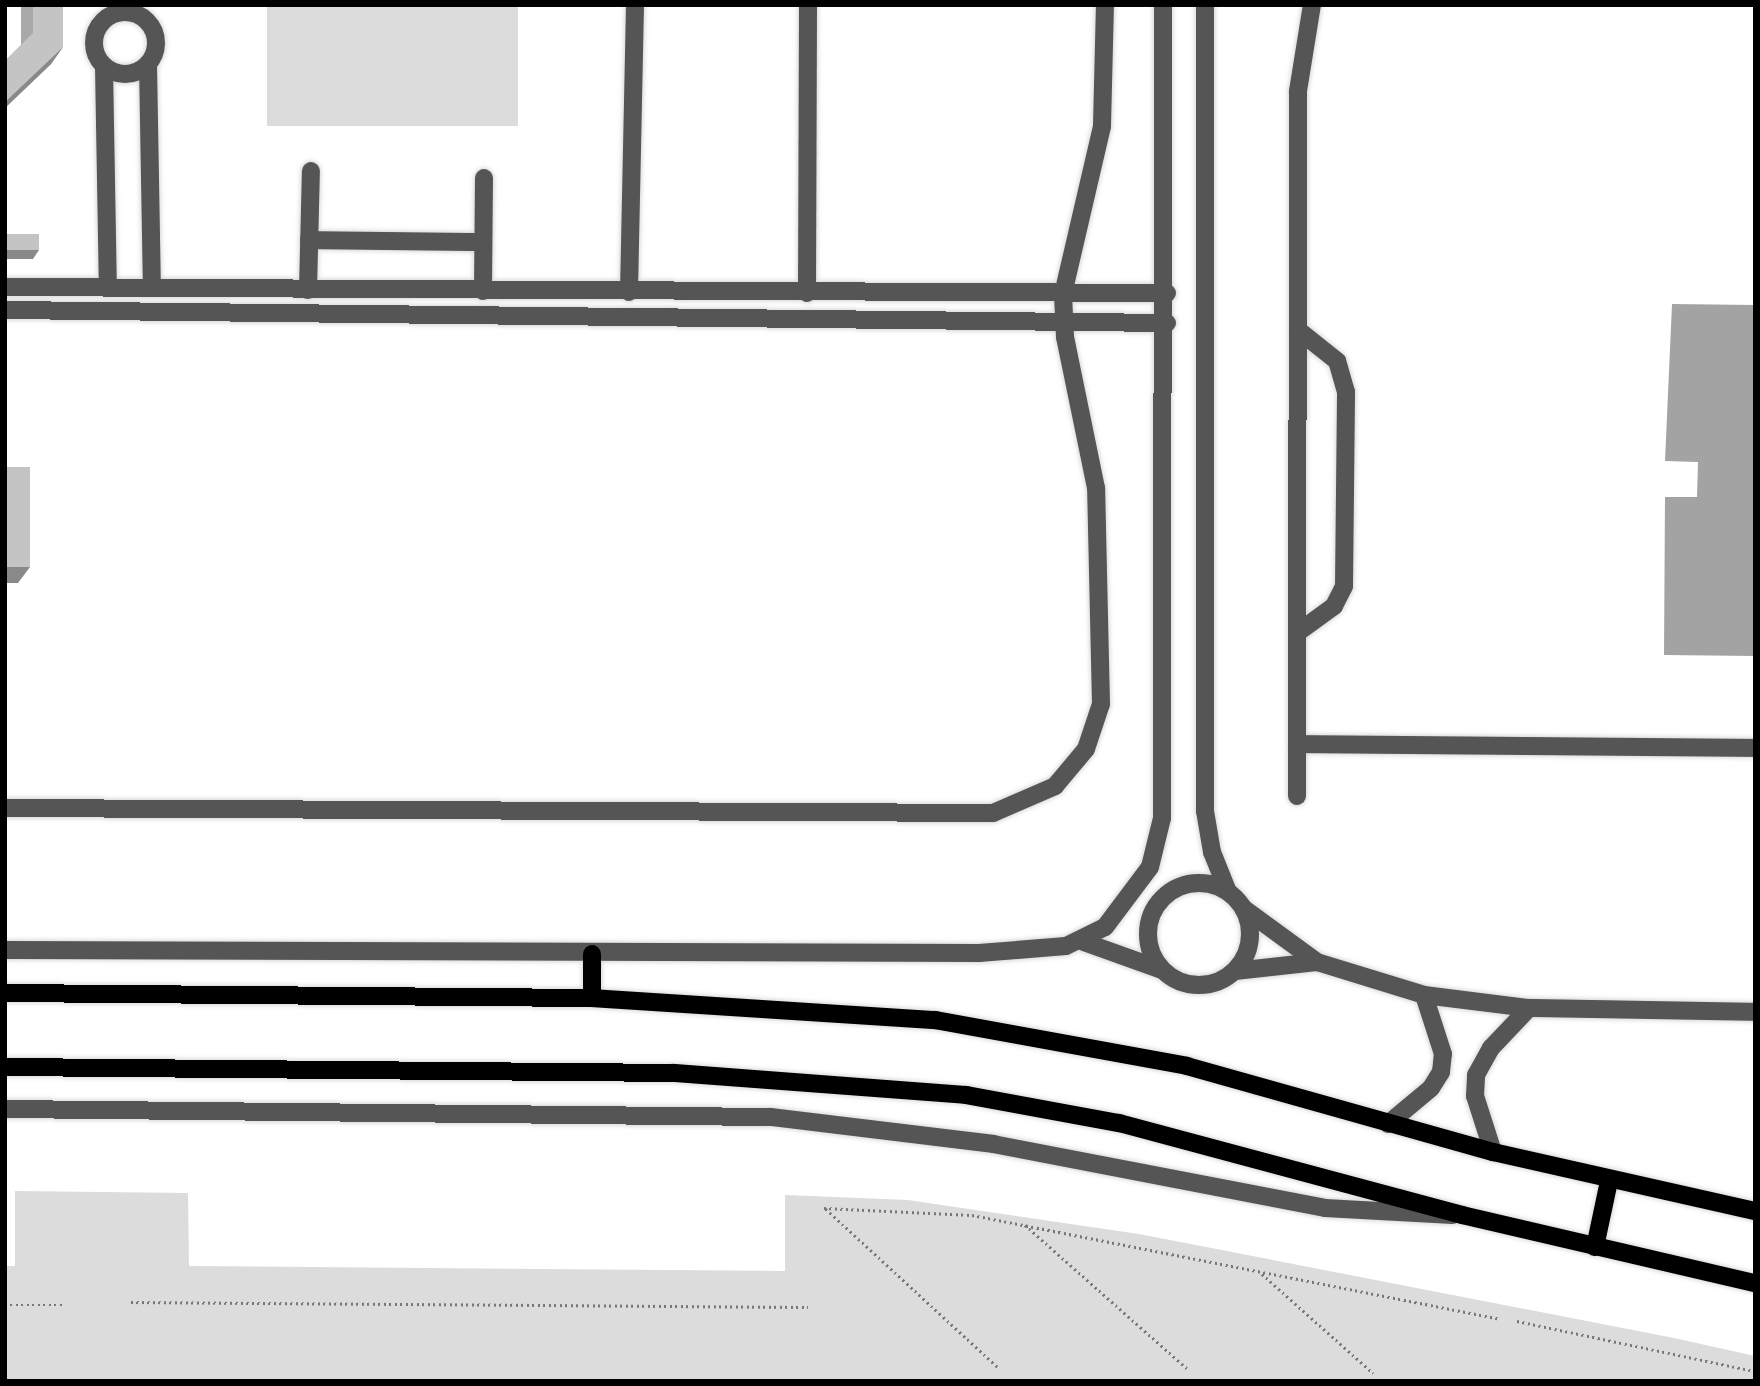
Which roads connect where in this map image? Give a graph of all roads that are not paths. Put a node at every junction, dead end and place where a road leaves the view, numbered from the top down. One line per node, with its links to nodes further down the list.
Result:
1 (635, 5): 20 (street)
2 (808, 5): 21 (street)
3 (1105, 5): 23 (street)
4 (1163, 5): 22 (street)
5 (1205, 5): 34 (street)
6 (1312, 5): 27 (street)
7 (105, 12): 8 (street); 10 (street)
8 (148, 13): 9 (street)
9 (148, 64): 10 (street); 17 (street)
10 (104, 66): 16 (street)
11 (311, 171): 13 (street)
12 (484, 178): 14 (street)
13 (309, 240): 14 (street); 18 (street)
14 (483, 242): 19 (street)
15 (5, 287): 16 (street)
16 (108, 288): 17 (street)
17 (152, 288): 18 (street)
18 (309, 290): 19 (street)
19 (483, 291): 20 (street)
20 (629, 292): 21 (street)
21 (807, 293): 23 (street)
22 (1167, 293): 23 (street); 26 (street)
23 (1063, 294): 25 (street)
24 (5, 310): 25 (street)
25 (1063, 321): 26 (street); 32 (street)
26 (1167, 323): 33 (street)
27 (1298, 330): 28 (street); 28 (street)
28 (1297, 633): 29 (street)
29 (1297, 744): 30 (street); 31 (street)
30 (1755, 748)
31 (1297, 796)
32 (5, 808)
33 (1138, 890): 35 (street); 37 (street)
34 (1228, 892): 35 (street); 36 (street)
35 (1159, 903): 41 (street)
36 (1243, 908): 40 (street); 42 (street)
37 (1084, 942): 39 (street); 41 (street)
38 (5, 950): 39 (street)
39 (592, 954): 45 (main road)
40 (1317, 962): 42 (street); 44 (street)
41 (1162, 970): 42 (street)
42 (1235, 971)
43 (5, 993): 45 (main road)
44 (1424, 995): 46 (street); 50 (street)
45 (592, 998): 50 (main road)
46 (1529, 1008): 47 (street); 51 (street)
47 (1755, 1012)
48 (5, 1067): 54 (main road)
49 (5, 1110): 54 (street)
50 (1388, 1124): 51 (main road)
51 (1493, 1152): 52 (main road)
52 (1609, 1181): 53 (main road); 55 (main road)
53 (1755, 1211)
54 (1462, 1216): 55 (main road)
55 (1595, 1247): 56 (main road)
56 (1755, 1283)

